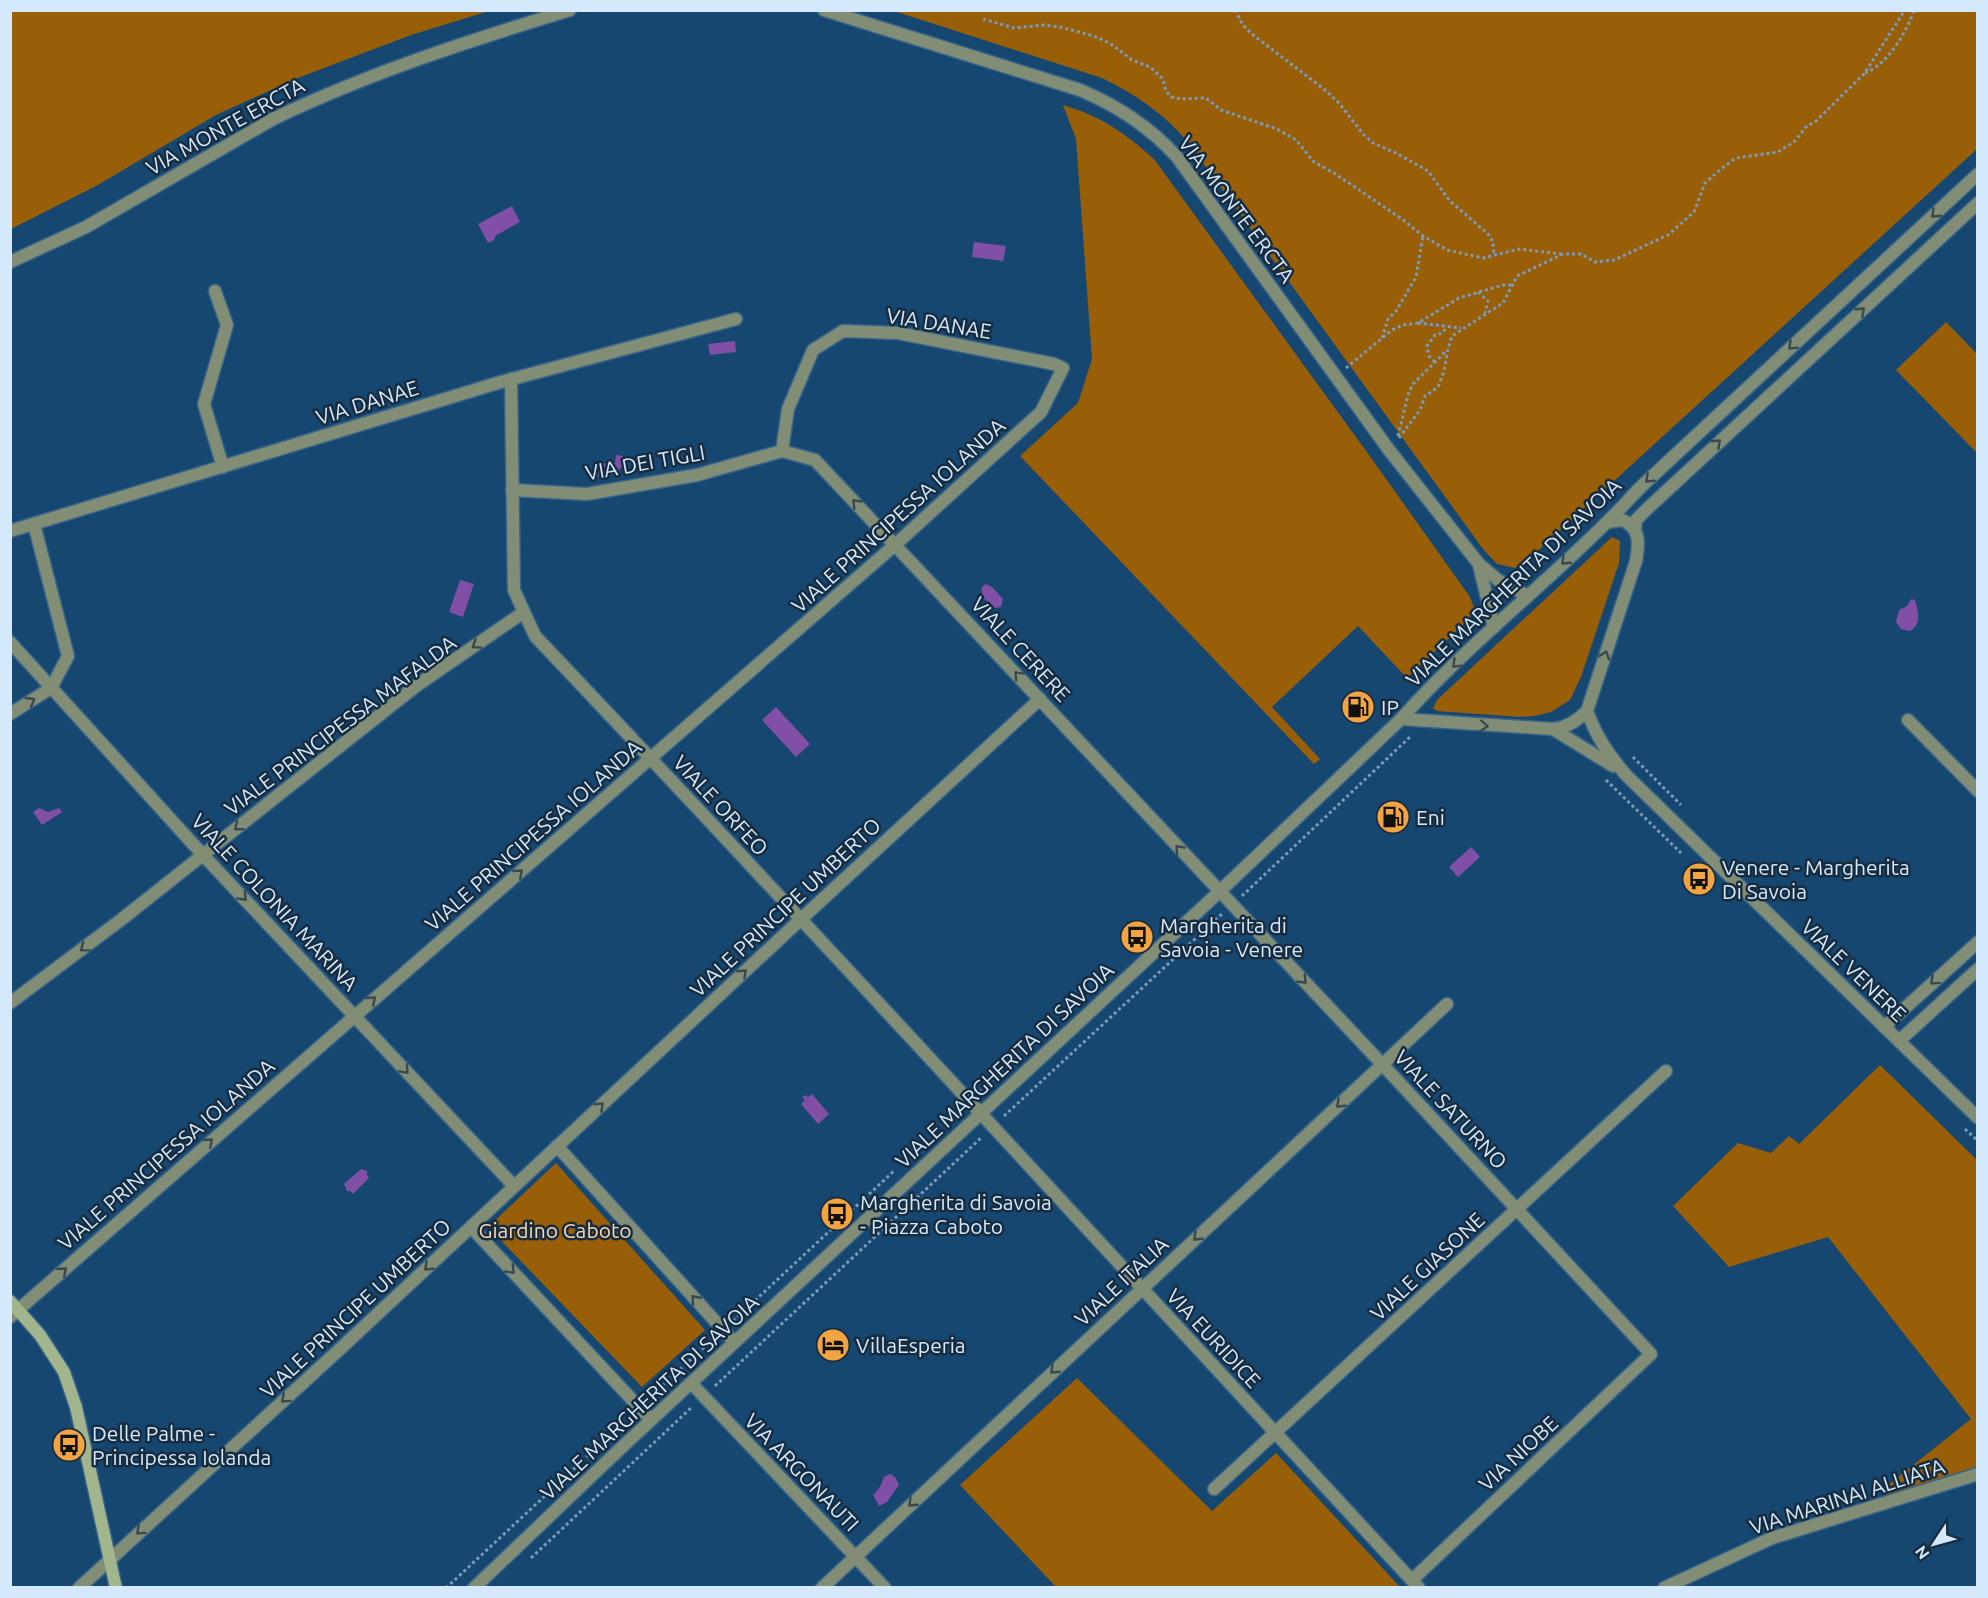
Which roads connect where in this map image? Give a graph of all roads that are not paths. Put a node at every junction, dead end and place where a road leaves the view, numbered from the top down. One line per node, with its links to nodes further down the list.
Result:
1 (570, 10): 5 (street, VIA MONTE ERCTA)
2 (824, 10): 18 (street, VIA MONTE ERCTA)
3 (1977, 174): 13 (street, VIALE MARGHERITA DI SAVOIA, one-way to 13)
4 (1977, 203): 15 (street, VIALE MARGHERITA DI SAVOIA, one-way to 4)
5 (10, 262)
6 (215, 291): 11 (street)
7 (736, 320): 9 (street, VIA DANAE)
8 (1063, 368): 10 (street, VIA DANAE); 17 (street, VIALE PRINCIPESSA IOLANDA)
9 (511, 379): 11 (street, VIA DANAE); 12 (street, VIALE ORFEO)
10 (782, 451): 12 (street, VIA DEI TIGLI); 17 (street, VIALE CERERE, one-way to 10)
11 (223, 467): 14 (street, VIA DANAE)
12 (512, 490): 20 (street, VIALE ORFEO)
13 (1608, 522): 15 (street); 19 (street, VIALE MARGHERITA DI SAVOIA, one-way to 19)
14 (34, 524): 16 (street, VIA DANAE); 23 (street)
15 (1635, 530): 26 (street, one-way to 15)
16 (10, 531)
17 (896, 544): 24 (street, VIALE CERERE, one-way to 17); 32 (street, VIALE PRINCIPESSA IOLANDA)
18 (1479, 564): 19 (street); 21 (street)
19 (1528, 596): 21 (street, VIALE MARGHERITA DI SAVOIA)
20 (524, 612): 32 (street, VIALE ORFEO); 35 (street, VIALE PRINCIPESSA MAFALDA, one-way to 35)
21 (1494, 627): 25 (street, VIALE MARGHERITA DI SAVOIA, one-way to 25)
22 (10, 642): 23 (street, VIALE COLONIA MARINA)
23 (51, 688): 27 (street, one-way to 23); 35 (street, VIALE COLONIA MARINA)
24 (1040, 699): 36 (street, VIALE CERERE, one-way to 24); 37 (street, VIALE PRINCIPE UMBERTO)
25 (1417, 701): 28 (street, VIALE MARGHERITA DI SAVOIA); 30 (street)
26 (1587, 711): 31 (street); 33 (street)
27 (10, 714)
28 (1401, 719): 30 (street); 36 (street, VIALE MARGHERITA DI SAVOIA)
29 (1908, 720): 34 (street)
30 (1426, 722): 31 (street, one-way to 31)
31 (1552, 729): 33 (street)
32 (652, 759): 37 (street, VIALE ORFEO); 42 (street, VIALE PRINCIPESSA IOLANDA, one-way to 32)
33 (1626, 775): 43 (street, VIALE VENERE)
34 (1977, 791)
35 (203, 855): 40 (street, VIALE PRINCIPESSA MAFALDA, one-way to 40); 42 (street, VIALE COLONIA MARINA, one-way to 42)
36 (1219, 892): 45 (street, VIALE SATURNO, one-way to 45); 47 (street, VIALE MARGHERITA DI SAVOIA)
37 (800, 920): 47 (street, VIALE ORFEO); 49 (street, VIALE PRINCIPE UMBERTO, one-way to 37)
38 (1977, 942): 43 (street, one-way to 43)
39 (1977, 969): 44 (street)
40 (10, 1004)
41 (1447, 1004): 45 (street, VIALE ITALIA)
42 (354, 1016): 50 (street, VIALE COLONIA MARINA, one-way to 50); 54 (street, VIALE PRINCIPESSA IOLANDA, one-way to 42)
43 (1884, 1027): 44 (street, VIALE VENERE)
44 (1899, 1041): 48 (street, VIALE VENERE)
45 (1382, 1064): 51 (street, VIALE SATURNO); 53 (street, VIALE ITALIA, one-way to 53)
46 (1666, 1071): 51 (street, VIALE GIASONE)
47 (982, 1113): 53 (street, VIA EURIDICE); 55 (street, VIALE MARGHERITA DI SAVOIA)
48 (1977, 1118)
49 (557, 1146): 50 (street, VIALE PRINCIPE UMBERTO); 55 (street, one-way to 49)
50 (514, 1186): 52 (street, VIALE PRINCIPE UMBERTO)
51 (1518, 1210): 56 (street, VIALE SATURNO); 59 (street, VIALE GIASONE)
52 (471, 1227): 58 (street, one-way to 58); 63 (street, VIALE PRINCIPE UMBERTO, one-way to 63)
53 (1141, 1289): 59 (street, VIA EURIDICE); 62 (street, VIALE ITALIA, one-way to 62)
54 (13, 1309): 63 (main road)
55 (734, 1342): 57 (street, VIALE MARGHERITA DI SAVOIA)
56 (1651, 1354): 64 (street, VIA NIOBE)
57 (691, 1383): 58 (street, VIALE MARGHERITA DI SAVOIA); 62 (street, VIA ARGONAUTI)
58 (651, 1420): 67 (street, VIALE MARGHERITA DI SAVOIA)
59 (1275, 1433): 61 (street, VIALE GIASONE); 64 (street, VIA EURIDICE)
60 (1977, 1474): 70 (street, VIA MARINAI ALLIATA)
61 (1214, 1490)
62 (855, 1556): 68 (street, VIALE ITALIA); 69 (street, VIA ARGONAUTI)
63 (110, 1558): 65 (street, VIALE PRINCIPE UMBERTO); 66 (main road)
64 (1415, 1584)
65 (79, 1587)
66 (116, 1587)
67 (474, 1587)
68 (822, 1587)
69 (885, 1587)
70 (1664, 1587)

